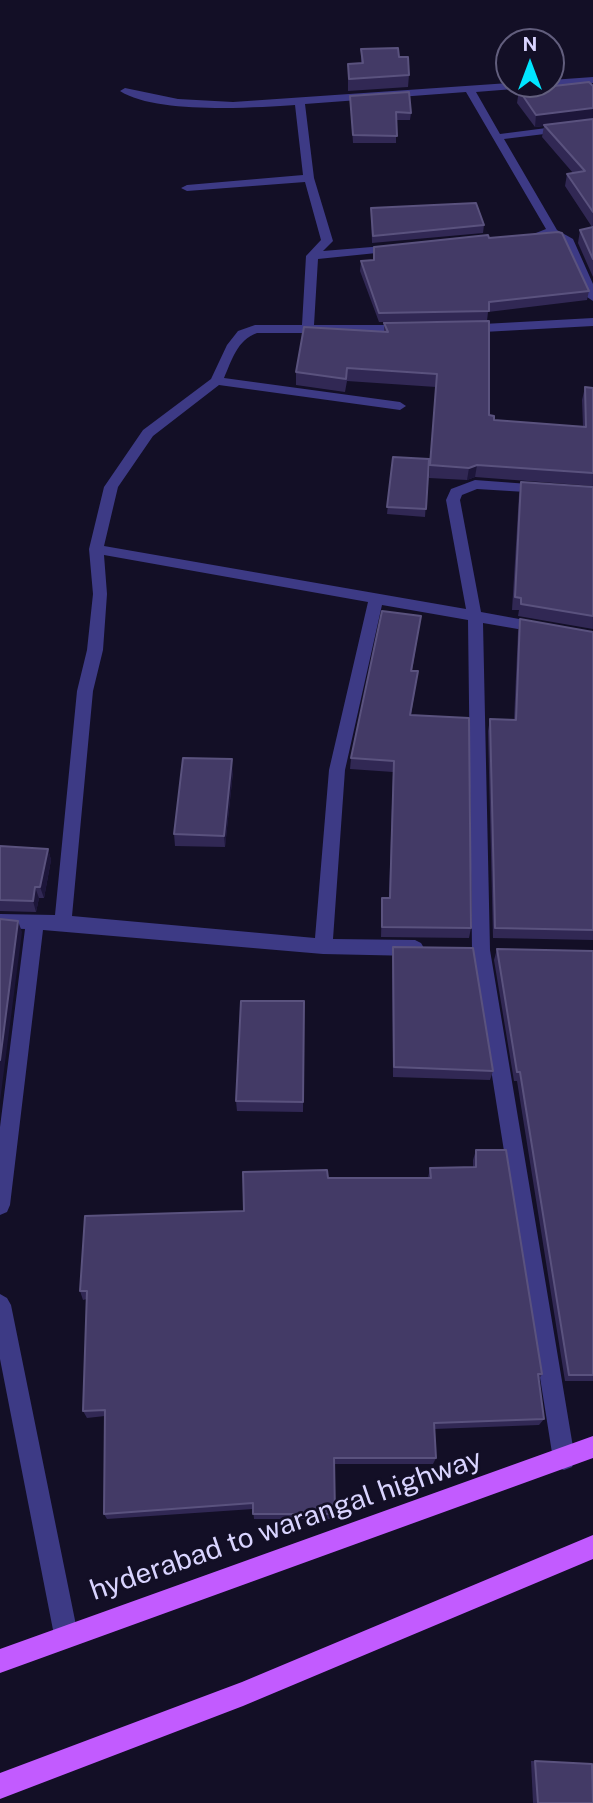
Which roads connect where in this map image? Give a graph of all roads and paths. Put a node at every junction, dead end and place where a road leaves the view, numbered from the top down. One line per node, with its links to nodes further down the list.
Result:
1 (593, 80): 2 (street)
2 (565, 82)
3 (495, 87): 4 (street)
4 (469, 89): 6 (street); 8 (street)
5 (125, 91): 6 (street)
6 (300, 101): 9 (street)
7 (593, 125): 8 (street)
8 (498, 137): 11 (street)
9 (309, 178): 10 (street); 16 (street)
10 (187, 188)
11 (553, 232): 12 (street); 14 (street)
12 (526, 235)
13 (580, 236): 14 (street)
14 (567, 239): 17 (street)
15 (406, 247): 16 (street)
16 (312, 256): 19 (street)
17 (593, 297)
18 (593, 322): 21 (street)
19 (308, 329): 20 (street); 22 (street)
20 (425, 329)
21 (451, 329)
22 (216, 381): 23 (street); 25 (street)
23 (400, 405)
24 (554, 490): 27 (street)
25 (96, 549): 26 (street); 30 (street)
26 (376, 598): 27 (street); 32 (street)
27 (475, 618): 28 (street); 37 (street)
28 (554, 630)
29 (0, 921): 31 (street)
30 (63, 923): 31 (street); 32 (street)
31 (36, 924): 34 (street)
32 (323, 946): 33 (street)
33 (428, 948)
34 (0, 1205)
35 (0, 1305): 39 (street)
36 (593, 1447): 37 (main road, hyderabad to warangal highway)
37 (564, 1459): 39 (main road, hyderabad to warangal highway)
38 (593, 1546): 41 (main road)
39 (66, 1635): 40 (main road, hyderabad to warangal highway)
40 (0, 1661)
41 (0, 1786)

